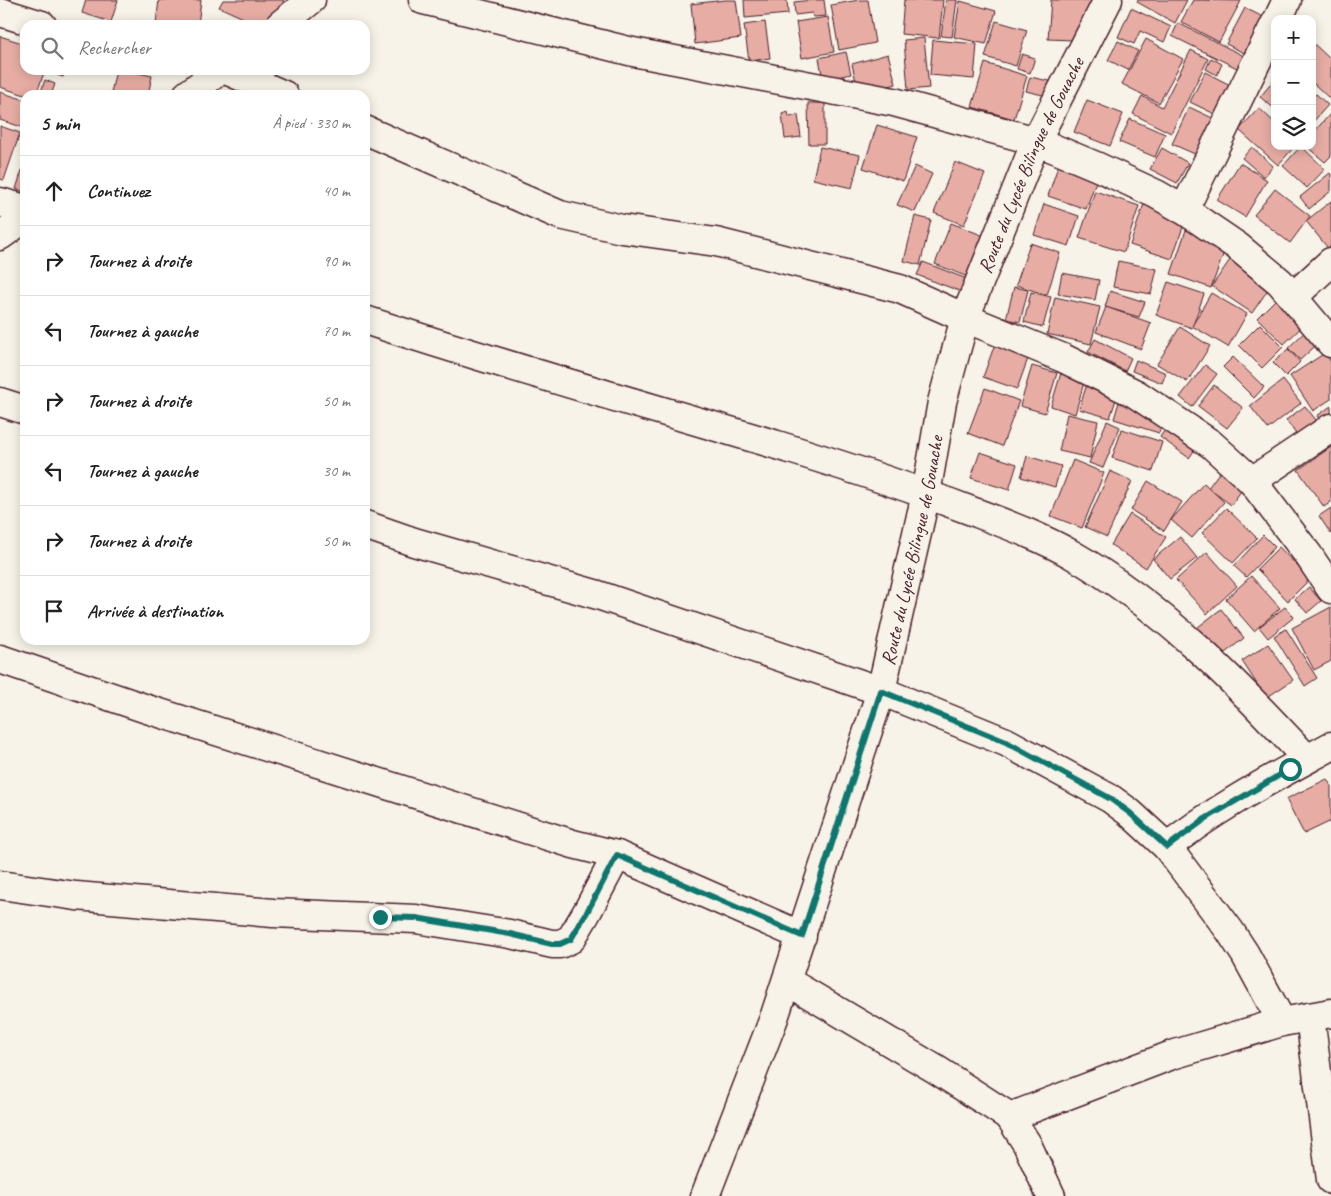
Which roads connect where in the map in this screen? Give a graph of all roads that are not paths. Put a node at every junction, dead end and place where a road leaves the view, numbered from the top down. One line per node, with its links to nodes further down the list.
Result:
1 (311, 0): 8 (street)
2 (423, 0): 15 (street)
3 (1108, 0): 15 (street, Route du Lycée Bilingue de Gouache)
4 (1287, 0): 6 (street)
5 (0, 12): 7 (street)
6 (1280, 15)
7 (26, 20)
8 (286, 20)
9 (1271, 32): 18 (street)
10 (213, 75): 12 (street)
11 (238, 75): 13 (street)
12 (194, 90)
13 (272, 90)
14 (370, 132): 23 (street)
15 (1036, 141): 18 (street); 23 (street, Route du Lycée Bilingue de Gouache)
16 (0, 202): 17 (street)
17 (20, 208)
18 (1184, 210): 22 (street)
19 (20, 222): 20 (street)
20 (0, 236)
21 (1331, 262): 22 (street)
22 (1293, 296): 25 (street)
23 (965, 318): 29 (street); 30 (street, Route du Lycée Bilingue de Gouache)
24 (370, 322): 30 (street)
25 (1331, 343)
26 (0, 402): 27 (street)
27 (20, 408)
28 (1331, 428): 29 (street)
29 (1252, 481): 32 (street)
30 (926, 494): 34 (street, Route du Lycée Bilingue de Gouache); 36 (street)
31 (370, 527): 34 (street)
32 (1331, 589)
33 (0, 660): 38 (street)
34 (881, 691): 37 (street); 40 (street, Route du Lycée Bilingue de Gouache)
35 (1331, 746): 36 (street)
36 (1307, 759): 37 (street)
37 (1167, 847): 43 (street)
38 (617, 855): 39 (street); 40 (street)
39 (0, 885)
40 (802, 936): 41 (street, Route du Lycée Bilingue de Gouache)
41 (787, 980): 44 (street); 46 (street, Route du Lycée Bilingue de Gouache)
42 (1320, 1015): 43 (street); 45 (street)
43 (1282, 1022): 44 (street)
44 (1010, 1117): 47 (street)
45 (1331, 1180)
46 (705, 1196)
47 (1051, 1196)

